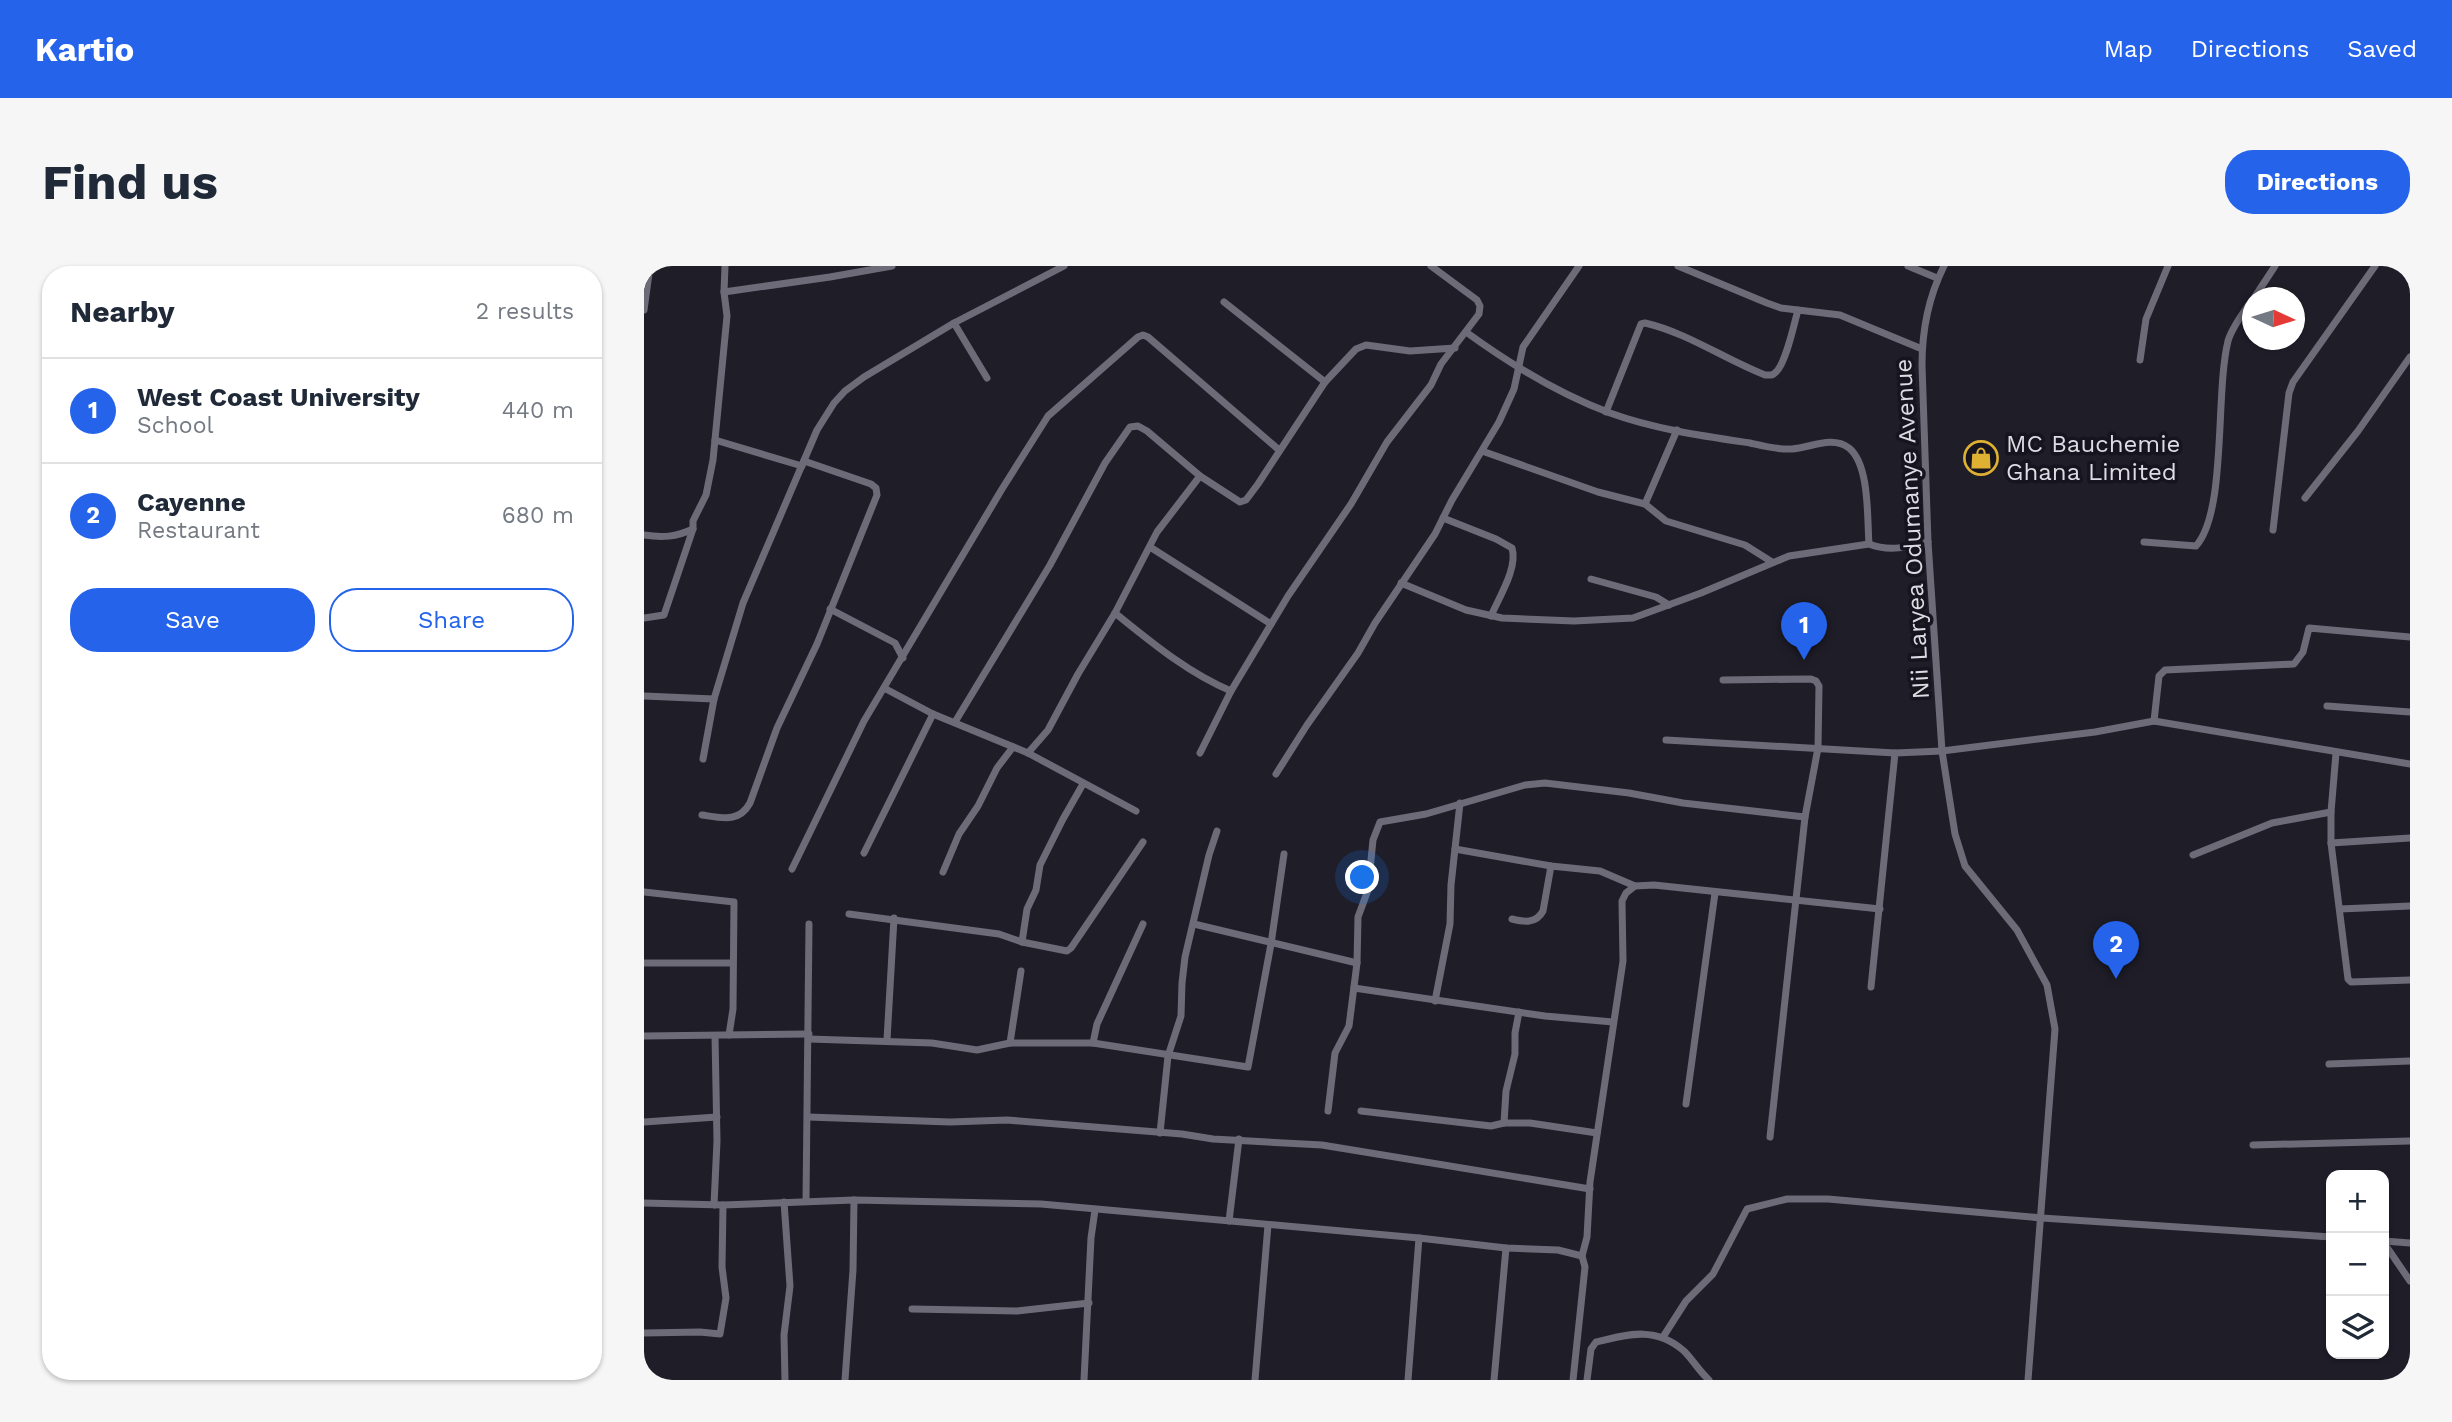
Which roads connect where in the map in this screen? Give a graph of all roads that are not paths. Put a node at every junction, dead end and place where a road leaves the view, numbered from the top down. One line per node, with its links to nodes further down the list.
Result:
1 (650, 266): 17 (street)
2 (725, 266): 15 (street)
3 (892, 266): 15 (street)
4 (1063, 266): 20 (street)
5 (1431, 266): 21 (street)
6 (1579, 266): 26 (street)
7 (1678, 266): 18 (street)
8 (1908, 266): 13 (street)
9 (1944, 266): 13 (street, Nii Laryea Odumanye Avenue)
10 (2168, 266): 25 (street)
11 (2275, 266): 14 (street)
12 (2375, 266): 40 (street)
13 (1937, 278): 23 (street, Nii Laryea Odumanye Avenue)
14 (2261, 287)
15 (724, 292): 31 (street)
16 (1224, 302): 28 (street)
17 (644, 310)
18 (1798, 310): 23 (street); 29 (street)
19 (2242, 317): 43 (street)
20 (954, 323): 27 (street); 34 (street)
21 (1466, 332): 22 (street); 26 (street)
22 (1455, 348): 28 (street); 54 (street)
23 (1922, 349): 42 (street, Nii Laryea Odumanye Avenue)
24 (2410, 357): 36 (street)
25 (2140, 360)
26 (1518, 366): 29 (street); 33 (street)
27 (987, 378)
28 (1325, 382): 32 (street)
29 (1606, 412): 30 (street)
30 (1677, 430): 37 (street); 44 (street)
31 (715, 440): 34 (street); 39 (street)
32 (1279, 450): 35 (street); 56 (street)
33 (1482, 451): 37 (street); 38 (street)
34 (803, 463): 50 (street); 61 (street)
35 (1200, 476): 45 (street); 65 (street)
36 (2305, 498)
37 (1645, 504): 46 (street)
38 (1443, 518): 48 (street); 52 (street)
39 (693, 529): 41 (street); 53 (street)
40 (2273, 530)
41 (644, 535)
42 (1928, 542): 44 (street); 70 (street, Nii Laryea Odumanye Avenue)
43 (2144, 542)
44 (1869, 544): 46 (street)
45 (1150, 547): 51 (street); 54 (street)
46 (1772, 562): 49 (street)
47 (1591, 579): 49 (street)
48 (1402, 583): 52 (street); 77 (street)
49 (1669, 605): 52 (street)
50 (831, 609): 56 (street); 82 (street)
51 (1115, 613): 59 (street); 71 (street)
52 (1491, 616)
53 (644, 618)
54 (1271, 624): 59 (street)
55 (2410, 636): 66 (street)
56 (903, 658): 58 (street)
57 (1723, 680): 69 (street)
58 (884, 688): 64 (street); 93 (street)
59 (1231, 691): 72 (street)
60 (644, 695): 61 (street)
61 (714, 699): 75 (street)
62 (2326, 706): 63 (street)
63 (2410, 712)
64 (933, 714): 65 (street); 89 (street)
65 (955, 722): 68 (street)
66 (2154, 722): 70 (street); 74 (street)
67 (1666, 740): 69 (street)
68 (1013, 747): 71 (street); 94 (street)
69 (1818, 748): 73 (street); 83 (street)
70 (1942, 751): 73 (street); 150 (street, Nii Laryea Odumanye Avenue)
71 (1028, 753): 78 (street)
72 (1200, 753)
73 (1895, 753): 100 (street)
74 (2336, 753): 76 (street); 81 (street)
75 (703, 759)
76 (2410, 764)
77 (1276, 774)
78 (1083, 784): 80 (street); 108 (street)
79 (1460, 803): 83 (street); 88 (street); 112 (street)
80 (1136, 811)
81 (2331, 813): 87 (street); 91 (street)
82 (702, 815)
83 (1805, 817): 98 (street)
84 (1217, 831): 106 (street)
85 (2410, 838): 87 (street)
86 (1143, 842): 108 (street)
87 (2331, 843): 101 (street)
88 (1455, 849): 92 (street); 117 (street)
89 (864, 853)
90 (1284, 854): 109 (street)
91 (2193, 855)
92 (1551, 866): 95 (street); 104 (street)
93 (792, 869)
94 (943, 872)
95 (1635, 886): 97 (street); 119 (street)
96 (644, 892): 111 (street)
97 (1715, 893): 98 (street); 130 (street)
98 (1796, 900): 100 (street); 139 (street)
99 (2410, 906): 101 (street)
100 (1880, 909): 115 (street)
101 (2340, 909): 114 (street)
102 (849, 914): 103 (street)
103 (894, 918): 108 (street); 124 (street)
104 (1512, 919)
105 (809, 924): 123 (street)
106 (1194, 924): 109 (street); 127 (street)
107 (1143, 925): 126 (street)
108 (1022, 942)
109 (1271, 944): 112 (street); 127 (street)
110 (644, 963): 111 (street)
111 (732, 963): 120 (street)
112 (1357, 963): 116 (street)
113 (1021, 971): 125 (street)
114 (2410, 981)
115 (1871, 987)
116 (1354, 988): 117 (street); 131 (street)
117 (1435, 1001): 118 (street)
118 (1519, 1012): 119 (street); 136 (street)
119 (1613, 1022): 138 (street)
120 (729, 1035): 122 (street); 123 (street)
121 (644, 1036): 122 (street)
122 (715, 1036): 133 (street)
123 (809, 1036): 124 (street); 134 (street)
124 (887, 1041): 125 (street)
125 (1010, 1043): 126 (street)
126 (1093, 1043): 127 (street)
127 (1168, 1056): 137 (street)
128 (2410, 1061): 129 (street)
129 (2329, 1065)
130 (1686, 1104)
131 (1328, 1111)
132 (1361, 1111): 136 (street)
133 (717, 1117): 135 (street); 148 (street)
134 (808, 1117): 137 (street); 145 (street)
135 (644, 1122)
136 (1504, 1123): 138 (street)
137 (1160, 1133): 140 (street)
138 (1597, 1133): 143 (street)
139 (1770, 1137)
140 (1239, 1139): 143 (street); 151 (street)
141 (2410, 1141): 142 (street)
142 (2253, 1145)
143 (1590, 1189): 159 (street)
144 (854, 1200): 145 (street); 149 (street); 166 (street)
145 (806, 1201): 146 (street)
146 (784, 1202): 148 (street); 165 (street)
147 (644, 1203): 148 (street)
148 (718, 1205): 163 (street)
149 (1095, 1210): 151 (street); 161 (street)
150 (2042, 1218): 153 (street); 164 (street); 174 (street, Nii Laryea Odumanye Avenue)
151 (1229, 1221): 152 (street)
152 (1268, 1225): 154 (street); 168 (street)
153 (2326, 1237)
154 (1419, 1238): 157 (street); 169 (street)
155 (2389, 1242): 156 (street)
156 (2410, 1243)
157 (1506, 1248): 159 (street); 170 (street)
158 (2389, 1250): 160 (street)
159 (1582, 1256): 171 (street)
160 (2410, 1281)
161 (1089, 1303): 162 (street); 167 (street)
162 (912, 1309)
163 (644, 1333)
164 (1663, 1337): 172 (street); 173 (street)
165 (785, 1380)
166 (845, 1380)
167 (1084, 1380)
168 (1255, 1380)
169 (1408, 1380)
170 (1493, 1380)
171 (1573, 1380)
172 (1587, 1380)
173 (1709, 1380)
174 (2028, 1380)

